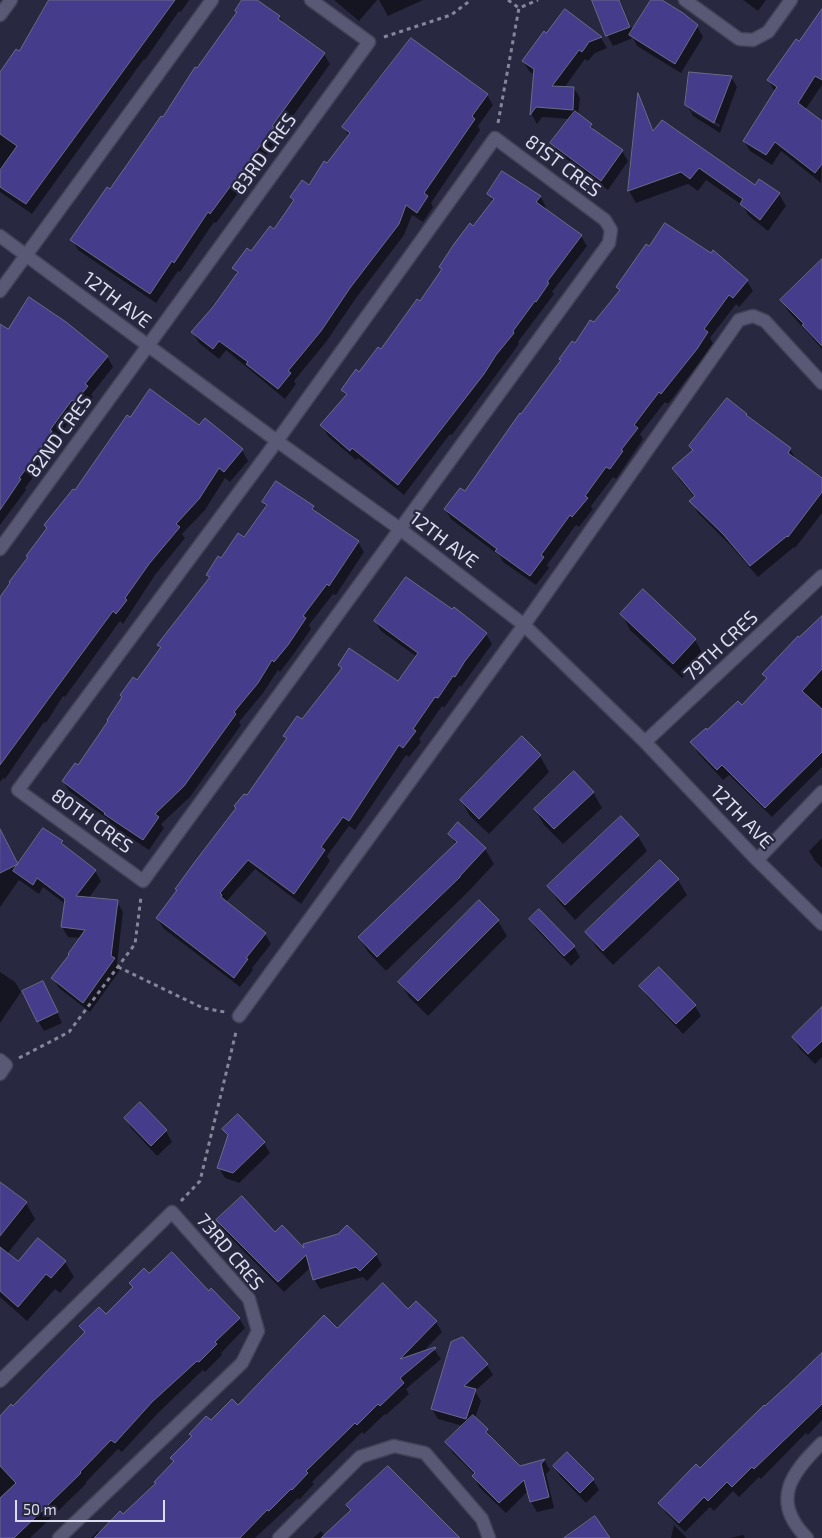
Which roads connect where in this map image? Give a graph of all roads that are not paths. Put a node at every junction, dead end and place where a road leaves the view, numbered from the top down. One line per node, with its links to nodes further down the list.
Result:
1 (11, 0): 6 (street)
2 (212, 0): 8 (street)
3 (311, 0): 10 (street, 83RD CRES)
4 (685, 0): 5 (street)
5 (791, 0)
6 (0, 14)
7 (0, 236): 8 (street, 12TH AVE)
8 (26, 256): 9 (street); 10 (street, 12TH AVE)
9 (0, 291)
10 (148, 346): 12 (street, 12TH AVE); 14 (street, 82ND CRES)
11 (822, 383): 16 (street)
12 (277, 442): 13 (street, 12TH AVE); 13 (street, 81ST CRES); 13 (street, 80TH CRES)
13 (400, 529): 16 (street, 12TH AVE)
14 (0, 549)
15 (822, 576): 17 (street, 79TH CRES)
16 (524, 625): 17 (street, 12TH AVE); 21 (street)
17 (645, 742): 19 (street, 12TH AVE)
18 (822, 792): 19 (street)
19 (757, 860): 20 (street, 12TH AVE)
20 (822, 924)
21 (239, 1016)
22 (0, 1381): 24 (street, 73RD CRES)
23 (822, 1443): 27 (street)
24 (59, 1538)
25 (279, 1538): 26 (street)
26 (489, 1538)
27 (807, 1538)

